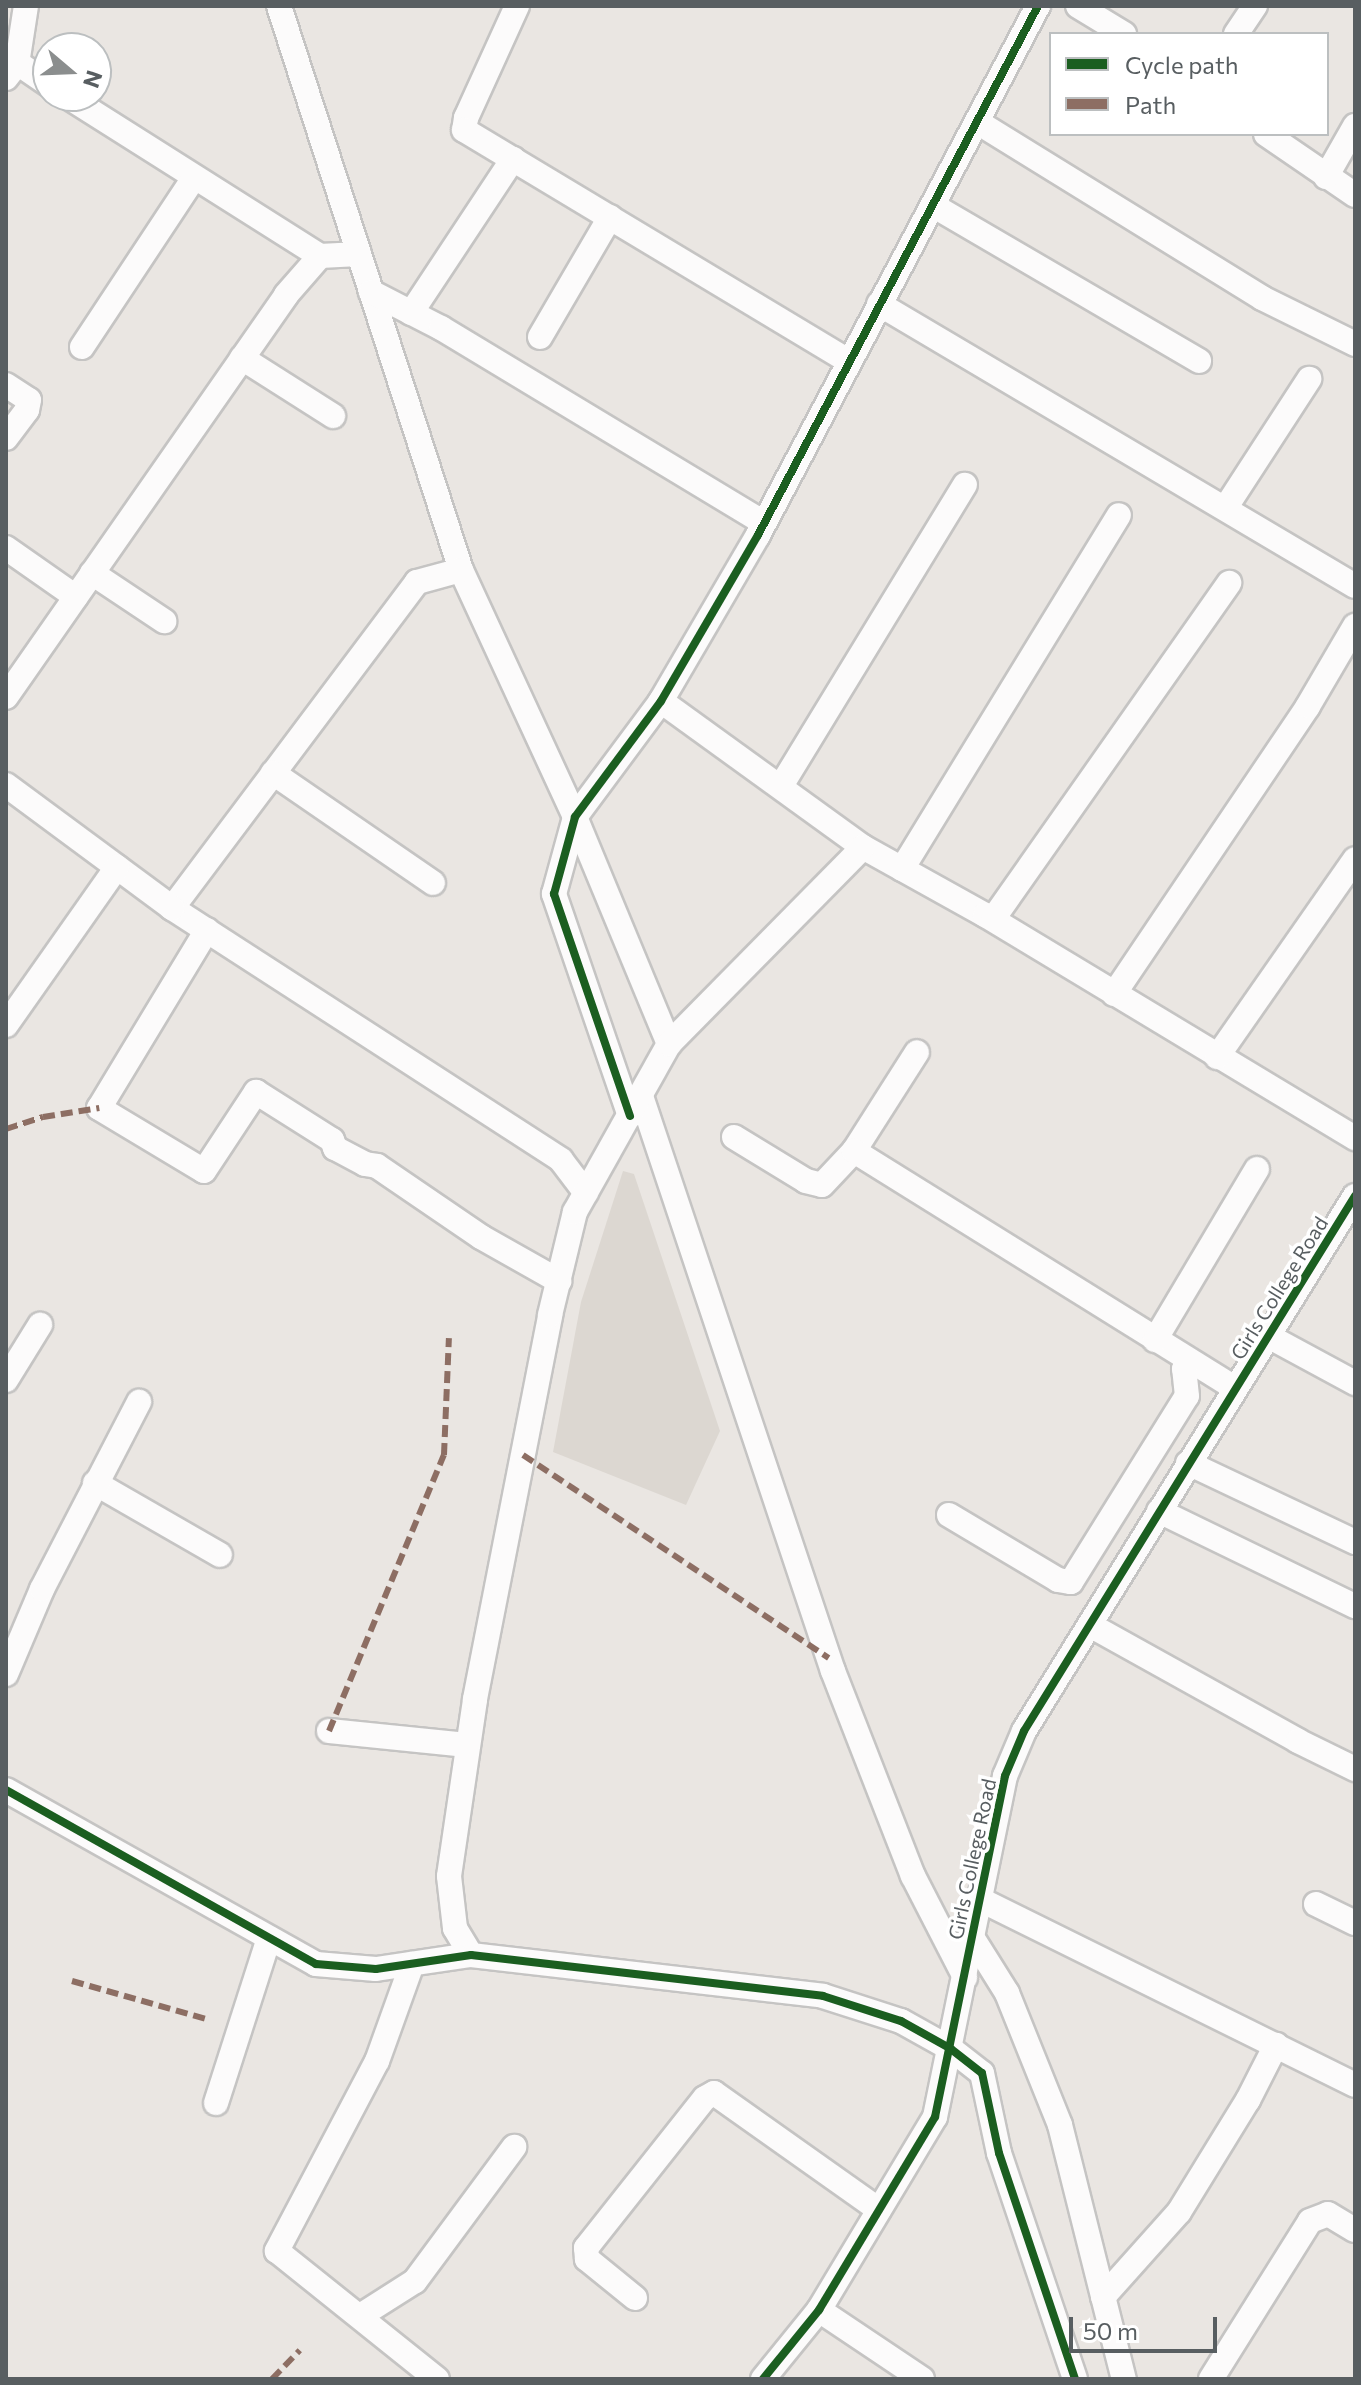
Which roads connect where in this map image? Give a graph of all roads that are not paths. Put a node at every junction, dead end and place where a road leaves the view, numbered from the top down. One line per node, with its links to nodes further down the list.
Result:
1 (26, 6): 9 (street)
2 (279, 6): 21 (street)
3 (517, 6): 15 (street)
4 (1038, 6): 12 (street)
5 (1255, 6): 8 (street)
6 (1084, 7): 7 (street)
7 (1121, 32)
8 (1237, 32)
9 (10, 65): 10 (street)
10 (32, 76)
11 (92, 112): 17 (street)
12 (979, 123): 19 (street); 27 (street)
13 (1355, 126): 16 (street)
14 (1269, 136): 16 (street)
15 (513, 159): 20 (street); 25 (street)
16 (1326, 177): 18 (street)
17 (194, 178): 22 (street); 28 (street)
18 (1355, 195)
19 (934, 206): 24 (street); 31 (street)
20 (610, 217): 26 (street); 30 (street)
21 (359, 254): 22 (street); 23 (street)
22 (320, 256): 29 (street)
23 (371, 292): 25 (street); 41 (street)
24 (879, 304): 30 (street); 37 (street)
25 (411, 313): 39 (street)
26 (540, 337)
27 (1355, 344)
28 (82, 347)
29 (242, 358): 34 (street); 42 (street)
30 (849, 361): 39 (street)
31 (1199, 361)
32 (1309, 379): 37 (street)
33 (6, 385): 35 (street)
34 (333, 416)
35 (6, 438)
36 (965, 485): 52 (street)
37 (1226, 507): 44 (street)
38 (1119, 515): 57 (street)
39 (764, 523): 49 (street)
40 (6, 548): 45 (street)
41 (461, 570): 50 (street); 53 (street)
42 (92, 573): 45 (street); 46 (street)
43 (1229, 583): 60 (street)
44 (1355, 586)
45 (76, 597): 48 (street)
46 (164, 621)
47 (1355, 626): 62 (street)
48 (6, 697)
49 (661, 701): 52 (street); 53 (street)
50 (273, 773): 58 (street); 59 (street)
51 (6, 785): 56 (street)
52 (781, 786): 54 (street)
53 (575, 817): 64 (street); 67 (street)
54 (863, 847): 57 (street); 64 (street)
55 (1355, 859): 66 (street)
56 (117, 867): 59 (street); 63 (street)
57 (902, 869): 60 (street)
58 (433, 883)
59 (172, 908): 61 (street)
60 (993, 919): 62 (street)
61 (207, 930): 72 (street); 74 (street)
62 (1114, 994): 66 (street)
63 (6, 1025)
64 (669, 1044): 67 (street)
65 (917, 1052): 70 (street)
66 (1217, 1057): 69 (street)
67 (635, 1106): 72 (street); 103 (street)
68 (734, 1137): 70 (street)
69 (1355, 1138)
70 (854, 1151): 77 (street)
71 (1257, 1169): 77 (street)
72 (586, 1193): 74 (street)
73 (1355, 1196): 76 (street, Girls College Road)
74 (559, 1281): 93 (street)
75 (40, 1325): 79 (street)
76 (1268, 1336): 80 (street); 81 (street, Girls College Road)
77 (1155, 1340): 78 (street)
78 (1188, 1360): 81 (street); 86 (street)
79 (6, 1380)
80 (1355, 1383)
81 (1235, 1388): 83 (street, Girls College Road)
82 (139, 1402): 84 (street)
83 (1188, 1463): 85 (street, Girls College Road); 87 (street)
84 (95, 1483): 88 (street); 91 (street)
85 (1159, 1511): 89 (street); 90 (street, Girls College Road)
86 (949, 1515)
87 (1355, 1542)
88 (220, 1555)
89 (1355, 1606)
90 (1090, 1625): 94 (street); 96 (street, Girls College Road)
91 (6, 1674)
92 (329, 1731): 93 (street)
93 (467, 1745): 101 (street)
94 (1355, 1769)
95 (6, 1790): 100 (street)
96 (979, 1899): 99 (street, Girls College Road); 104 (street)
97 (1316, 1904): 98 (street)
98 (1355, 1923)
99 (972, 1937): 103 (street, Girls College Road); 111 (street)
100 (269, 1938): 102 (street); 107 (street)
101 (471, 1955): 102 (street); 105 (street)
102 (412, 1964): 114 (street)
103 (965, 1977): 105 (street, Girls College Road)
104 (1276, 2045): 106 (street); 111 (street)
105 (951, 2049): 109 (street, Girls College Road); 118 (street)
106 (1355, 2085)
107 (216, 2103)
108 (514, 2147): 114 (street)
109 (879, 2210): 112 (street); 113 (street, Girls College Road)
110 (1355, 2230): 120 (street)
111 (1103, 2297): 119 (street)
112 (635, 2298)
113 (819, 2310): 116 (street, Girls College Road); 117 (street)
114 (360, 2316): 115 (street)
115 (437, 2379)
116 (763, 2379)
117 (922, 2379)
118 (1075, 2379)
119 (1124, 2379)
120 (1211, 2379)

